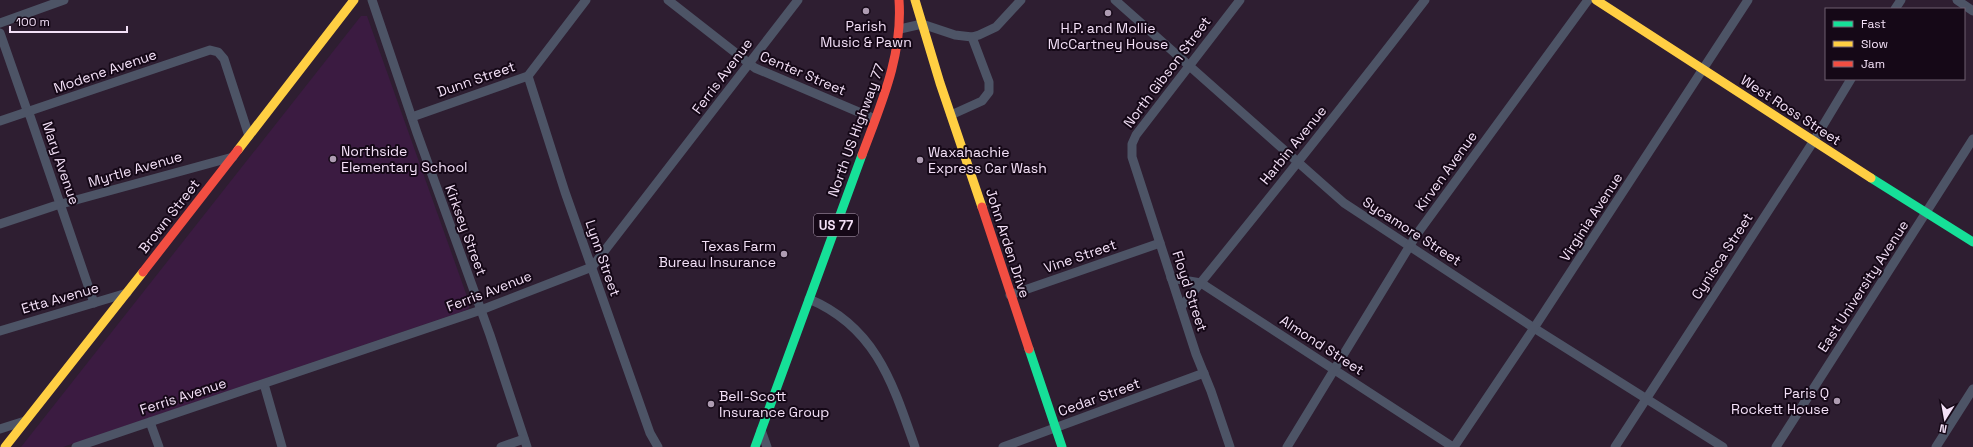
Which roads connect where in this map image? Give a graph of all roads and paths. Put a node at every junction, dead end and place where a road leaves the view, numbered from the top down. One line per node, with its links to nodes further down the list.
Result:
1 (64, 0): 18 (street)
2 (354, 0): 33 (main road, Brown Street)
3 (372, 0): 30 (street, Kirksey Street)
4 (586, 0): 26 (street, Dunn Street)
5 (668, 0): 23 (street, Center Street)
6 (798, 0): 23 (street, Ferris Avenue)
7 (899, 0): 20 (main road, North US Highway 77 / US 77)
8 (915, 0): 19 (main road, John Arden Drive)
9 (1021, 0): 22 (street)
10 (1115, 0): 24 (street, Sycamore Street)
11 (1240, 0): 24 (street, North Gibson Street)
12 (1425, 0): 38 (street, Harbin Avenue)
13 (1588, 0): 44 (street, Kirven Avenue)
14 (1596, 0): 25 (main road, West Ross Street)
15 (1748, 0): 25 (street, Virginia Avenue)
16 (1957, 0): 17 (street)
17 (1973, 11)
18 (0, 23)
19 (922, 24): 20 (street); 22 (street); 29 (main road, John Arden Drive)
20 (900, 29): 31 (main road, North US Highway 77 / US 77)
21 (0, 34): 28 (street, Mary Avenue)
22 (972, 37): 29 (street)
23 (748, 65): 31 (street, Center Street); 45 (street, Ferris Avenue)
24 (1189, 66): 35 (street, North Gibson Street); 38 (street, Sycamore Street)
25 (1704, 70): 36 (main road, West Ross Street); 54 (street, Virginia Avenue)
26 (528, 76): 30 (street, Dunn Street); 45 (street, Lynn Street)
27 (1851, 80): 36 (street, Cynisca Street)
28 (28, 113): 32 (street, Modene Avenue); 33 (street, Modene Avenue); 39 (street, Mary Avenue)
29 (951, 115): 49 (main road, John Arden Drive)
30 (412, 117): 53 (street, Kirksey Street)
31 (875, 119): 50 (main road, North US Highway 77 / US 77)
32 (0, 121)
33 (249, 136): 37 (main road, Brown Street)
34 (1973, 139): 40 (street, East University Avenue)
35 (1132, 142): 43 (street, Floyd Street)
36 (1813, 142): 40 (main road, West Ross Street); 60 (street, Cynisca Street)
37 (233, 156): 39 (street, Myrtle Avenue); 48 (main road, Brown Street)
38 (1297, 162): 44 (street, Sycamore Street); 47 (street, Harbin Avenue)
39 (60, 205): 41 (street, Myrtle Avenue); 51 (street, Mary Avenue)
40 (1927, 213): 42 (main road, West Ross Street); 83 (street, East University Avenue)
41 (0, 224)
42 (1973, 242)
43 (1160, 243): 46 (street, Floyd Street); 49 (street, Vine Street)
44 (1409, 247): 54 (street, Sycamore Street); 56 (street, Kirven Avenue)
45 (592, 267): 53 (street, Ferris Avenue); 72 (street, Lynn Street)
46 (1171, 278): 47 (street, Almond Street); 52 (street, Floyd Street)
47 (1201, 283): 52 (street, Harbin Avenue); 56 (street, Almond Street)
48 (127, 293): 51 (street, Etta Avenue); 61 (main road, Brown Street)
49 (1010, 295): 63 (main road, John Arden Drive)
50 (809, 299): 65 (main road, North US Highway 77 / US 77); 75 (street)
51 (94, 303): 55 (street, Etta Avenue)
52 (1181, 307): 57 (street, Floyd Street)
53 (480, 310): 58 (street, Ferris Avenue); 66 (street, Kirksey Street)
54 (1534, 328): 60 (street, Sycamore Street); 80 (street, Virginia Avenue)
55 (0, 331)
56 (1334, 369): 79 (street, Kirven Avenue); 80 (street, Almond Street)
57 (1204, 373): 63 (street, Cedar Street); 78 (street, Floyd Street)
58 (264, 384): 62 (street, Ferris Avenue); 70 (street)
59 (1973, 389): 84 (street)
60 (1647, 397): 81 (street, Cynisca Street); 82 (street, Sycamore Street)
61 (26, 421): 64 (street); 67 (main road, Brown Street)
62 (150, 422): 68 (street, Ferris Avenue); 69 (street)
63 (1055, 427): 76 (street, Cedar Street); 77 (main road, John Arden Drive)
64 (0, 429)
65 (761, 430): 73 (main road, North US Highway 77 / US 77); 74 (street)
66 (526, 443): 71 (street)
67 (5, 447)
68 (76, 447)
69 (159, 447)
70 (282, 447)
71 (501, 447)
72 (658, 447)
73 (755, 447)
74 (767, 447)
75 (914, 447)
76 (1003, 447)
77 (1062, 447)
78 (1230, 447)
79 (1288, 447)
80 (1454, 447)
81 (1615, 447)
82 (1723, 447)
83 (1776, 447)
84 (1936, 447)

